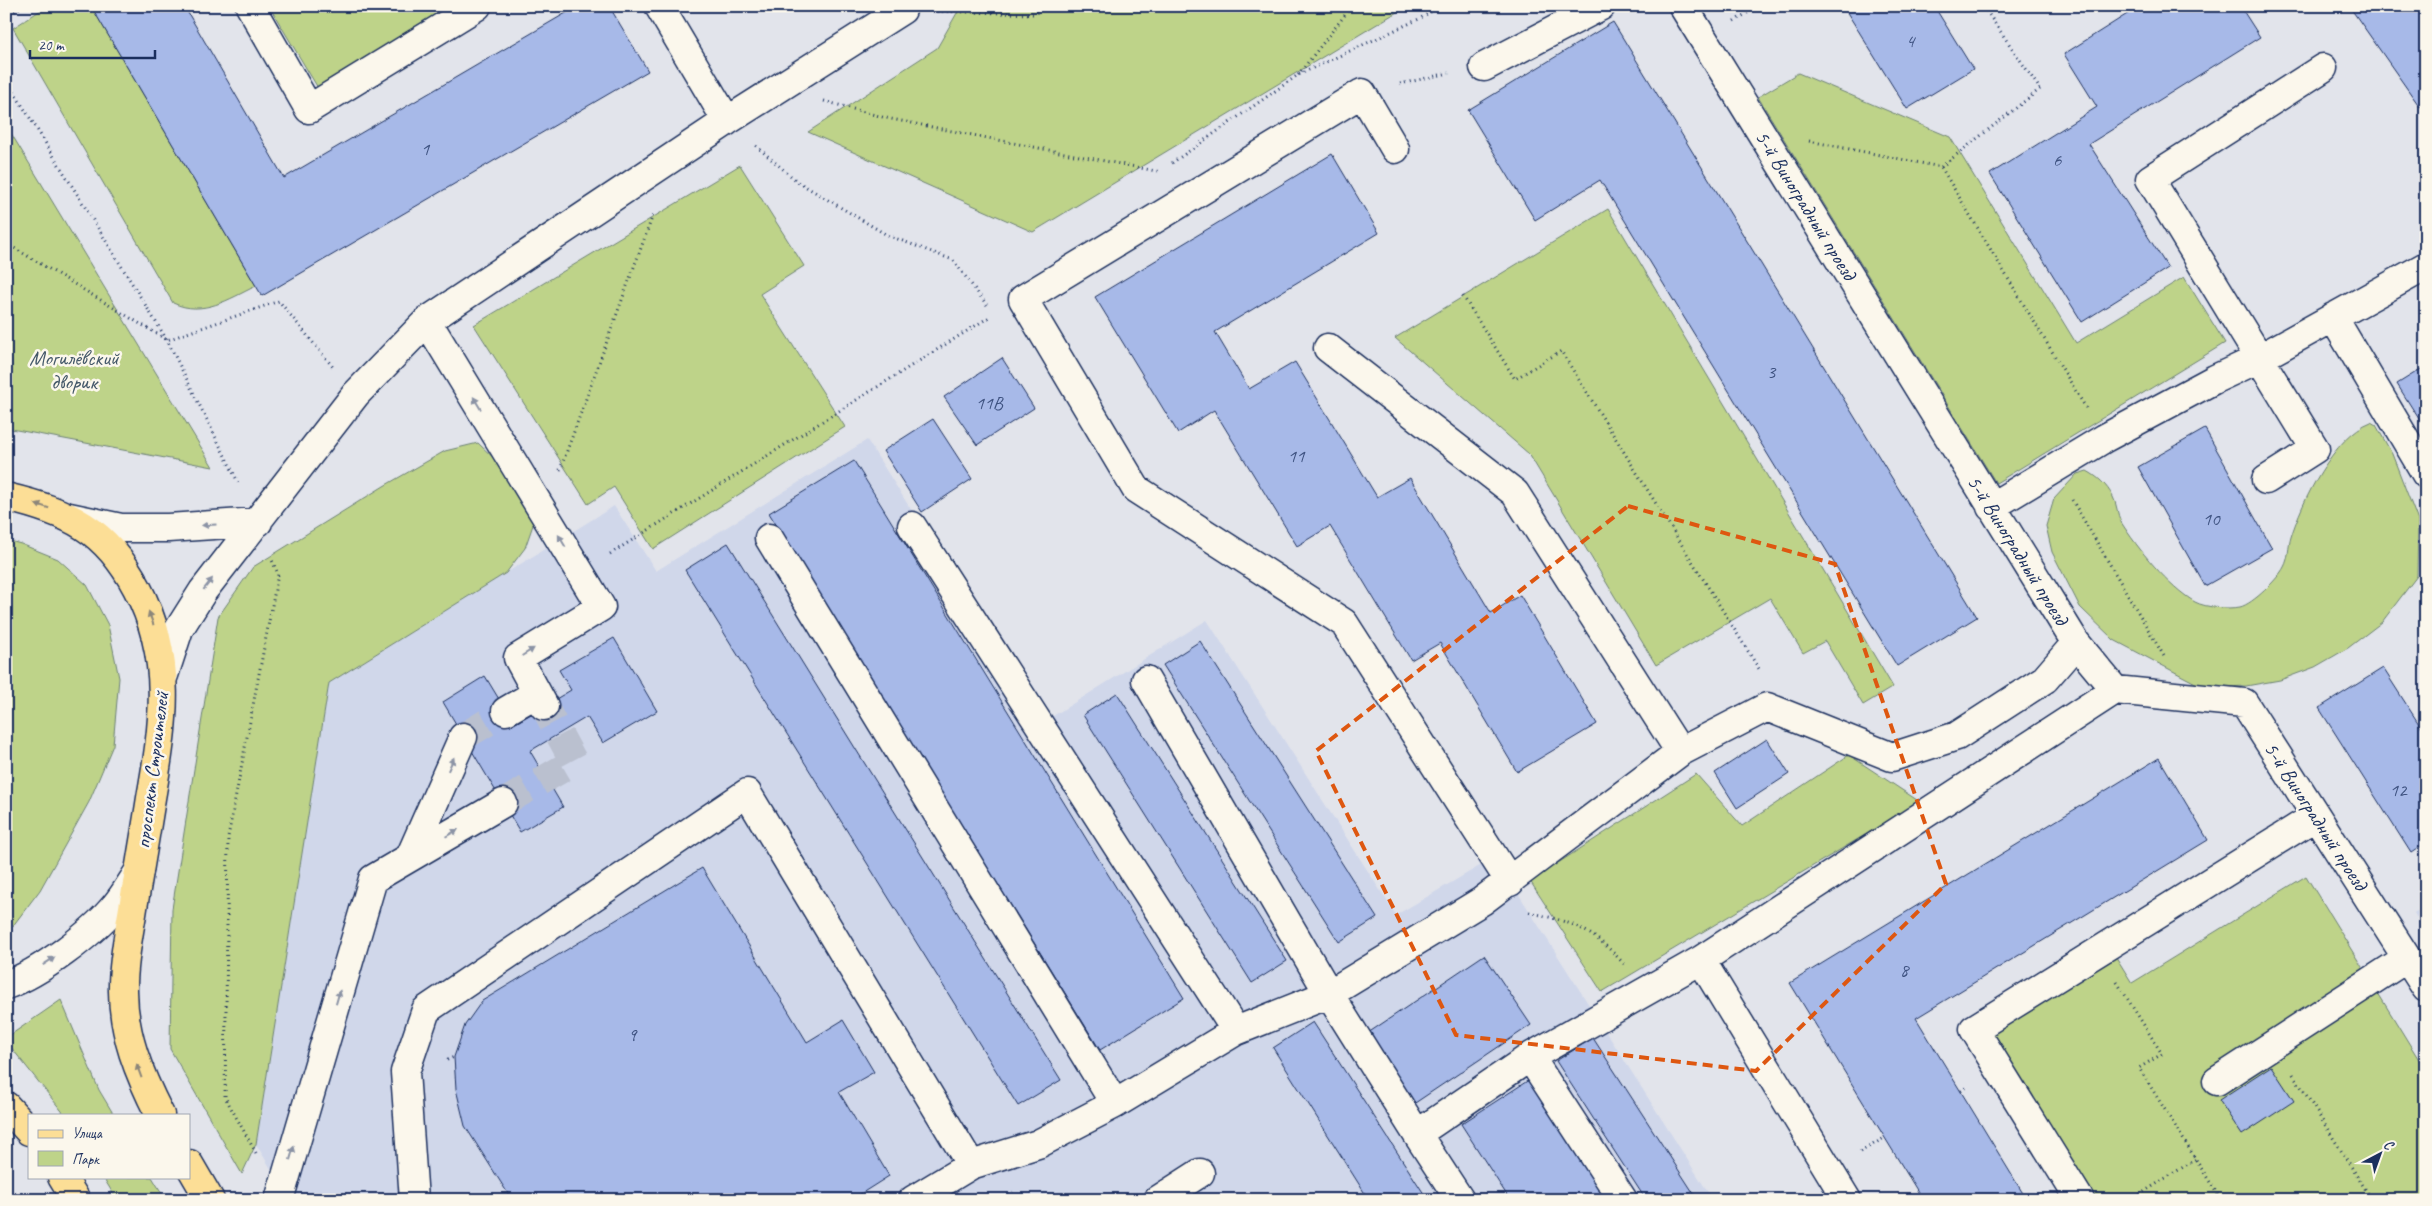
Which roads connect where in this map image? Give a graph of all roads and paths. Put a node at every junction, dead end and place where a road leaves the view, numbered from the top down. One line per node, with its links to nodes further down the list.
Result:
1 (22, 6): 12 (path)
2 (250, 6): 3 (street)
3 (477, 6)
4 (659, 6): 19 (street)
5 (1050, 6): 11 (path)
6 (1352, 6): 15 (path)
7 (1440, 6): 15 (path)
8 (1601, 6): 13 (street)
9 (1684, 6): 20 (street, 5-й Виноградный проезд)
10 (1983, 6): 22 (path)
11 (901, 8): 17 (street)
12 (6, 17)
13 (1484, 67): 18 (path)
14 (2323, 68): 33 (street)
15 (1298, 75): 23 (path)
16 (6, 79): 31 (path)
17 (778, 89): 19 (street); 23 (path)
18 (1362, 93): 21 (street); 60 (street)
19 (727, 121): 30 (street); 46 (path)
20 (1761, 132): 22 (path); 40 (street, 5-й Виноградный проезд)
21 (1395, 149)
22 (1941, 167): 35 (path)
23 (1160, 172): 24 (path)
24 (1170, 172)
25 (654, 212): 41 (path)
26 (6, 243): 31 (path)
27 (2426, 266): 29 (street)
28 (1463, 296): 53 (path)
29 (2333, 317): 33 (street); 37 (street)
30 (427, 321): 34 (street); 41 (street, one-way to 30)
31 (167, 340): 34 (path); 43 (path)
32 (1328, 348): 55 (street)
33 (2260, 358): 35 (street); 38 (street)
34 (356, 394): 43 (street)
35 (2104, 438): 36 (street)
36 (2054, 469): 40 (street); 51 (path)
37 (2426, 474)
38 (2266, 480)
39 (6, 497): 42 (main road, проспект Строителей, one-way to 39)
40 (1992, 507): 47 (street, 5-й Виноградный проезд)
41 (545, 512): 46 (street, one-way to 41)
42 (69, 516): 43 (street, one-way to 42); 48 (main road, проспект Строителей, one-way to 42)
43 (258, 522): 48 (street, one-way to 43); 83 (path)
44 (912, 526): 69 (street)
45 (769, 538): 73 (street)
46 (581, 573): 52 (street, one-way to 46)
47 (2076, 644): 50 (street, 5-й Виноградный проезд); 53 (street)
48 (164, 675): 59 (main road, проспект Строителей)
49 (1146, 680): 68 (street)
50 (2115, 690): 51 (street, 5-й Виноградный проезд); 64 (street)
51 (2188, 697): 57 (street, 5-й Виноградный проезд)
52 (506, 711)
53 (1788, 715): 55 (street)
54 (463, 737): 58 (street, one-way to 54)
55 (1680, 752): 60 (street)
56 (503, 803): 58 (street, one-way to 56)
57 (2316, 816): 62 (street); 63 (street, 5-й Виноградный проезд)
58 (410, 857): 83 (street, one-way to 58)
59 (139, 872): 65 (street, one-way to 59); 75 (main road, проспект Строителей, one-way to 59)
60 (1510, 882): 61 (street)
61 (1482, 901): 67 (path); 68 (street)
62 (2098, 951): 78 (path); 92 (street)
63 (2407, 958): 66 (street, 5-й Виноградный проезд); 70 (street)
64 (1700, 960): 67 (street); 91 (street)
65 (6, 985)
66 (2426, 988)
67 (1646, 990): 71 (street)
68 (1330, 994): 69 (street); 77 (street)
69 (1236, 1031): 73 (street)
70 (2274, 1044): 72 (street); 95 (path)
71 (1530, 1057): 77 (street); 90 (street)
72 (2217, 1080)
73 (1115, 1104): 79 (street)
74 (6, 1106): 76 (main road)
75 (159, 1114)
76 (28, 1130)
77 (1416, 1134): 89 (street)
78 (2196, 1159): 93 (path); 94 (path)
79 (971, 1165): 86 (street); 87 (street)
80 (190, 1166): 85 (main road)
81 (1200, 1173): 88 (street)
82 (63, 1178): 84 (main road)
83 (279, 1198)
84 (76, 1200)
85 (210, 1200)
86 (414, 1200)
87 (913, 1200)
88 (1158, 1200)
89 (1460, 1200)
90 (1623, 1200)
91 (1847, 1200)
92 (2080, 1200)
93 (2131, 1200)
94 (2221, 1200)
95 (2361, 1200)

